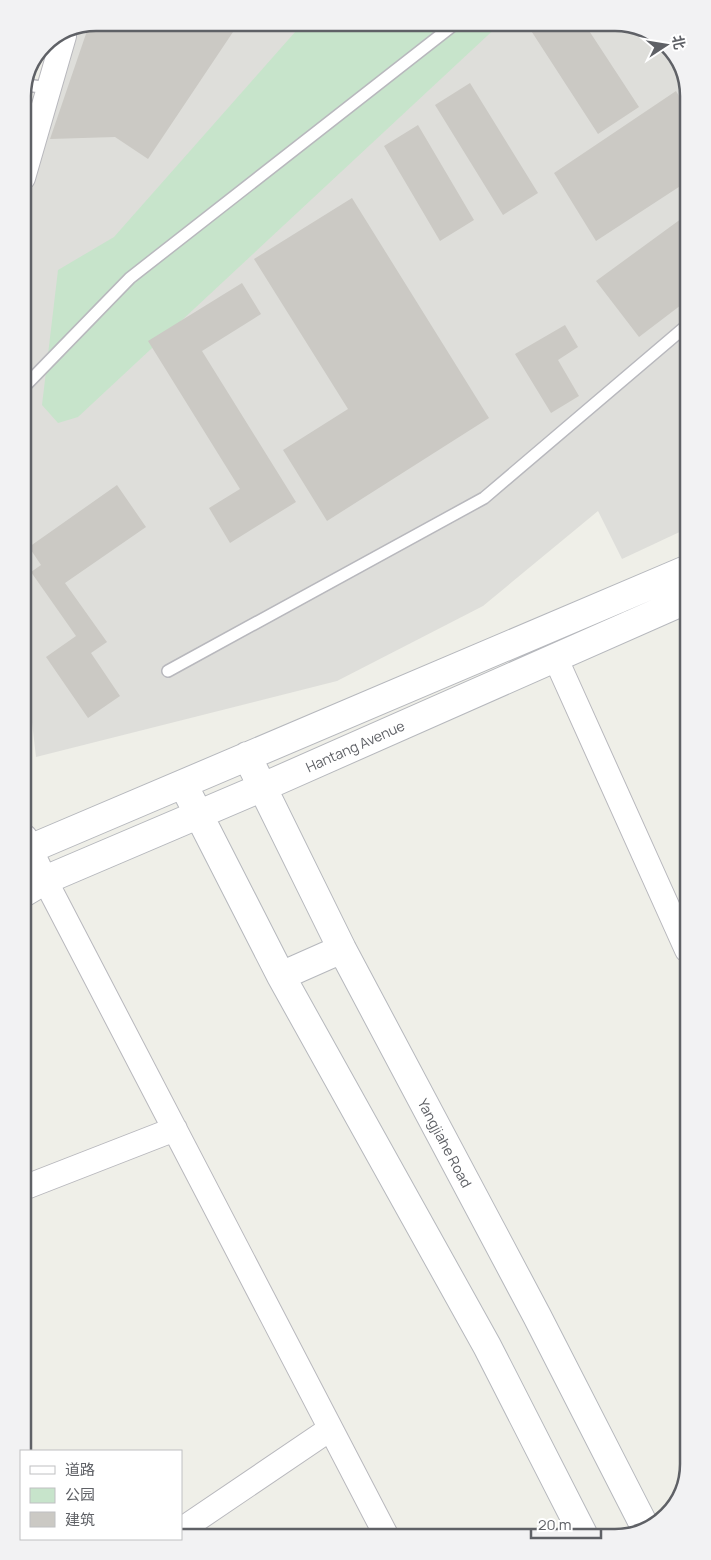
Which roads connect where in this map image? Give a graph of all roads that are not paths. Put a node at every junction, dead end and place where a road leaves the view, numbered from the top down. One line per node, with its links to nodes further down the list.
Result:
1 (446, 31): 7 (lane)
2 (63, 41): 4 (street)
3 (32, 86): 4 (lane)
4 (49, 88): 5 (street)
5 (31, 150)
6 (680, 331): 11 (lane)
7 (31, 381)
8 (680, 573): 12 (main road)
9 (680, 603): 10 (main road, Hantang Avenue)
10 (555, 657): 14 (main road, Hantang Avenue); 19 (street)
11 (168, 671)
12 (247, 756): 13 (main road); 14 (main road, Yangjiahe Road)
13 (183, 784): 15 (main road); 16 (main road)
14 (264, 787): 15 (main road, Hantang Avenue); 20 (main road, Yangjiahe Road)
15 (200, 815): 18 (main road, Hantang Avenue); 21 (main road)
16 (31, 843)
17 (31, 868): 18 (street)
18 (35, 886): 22 (street)
19 (680, 934)
20 (342, 949): 21 (main road); 25 (main road, Yangjiahe Road)
21 (281, 976): 28 (main road)
22 (175, 1129): 23 (street); 24 (street)
23 (31, 1185)
24 (330, 1429): 26 (street); 27 (street)
25 (643, 1523)
26 (182, 1529)
27 (383, 1529)
28 (580, 1529)

